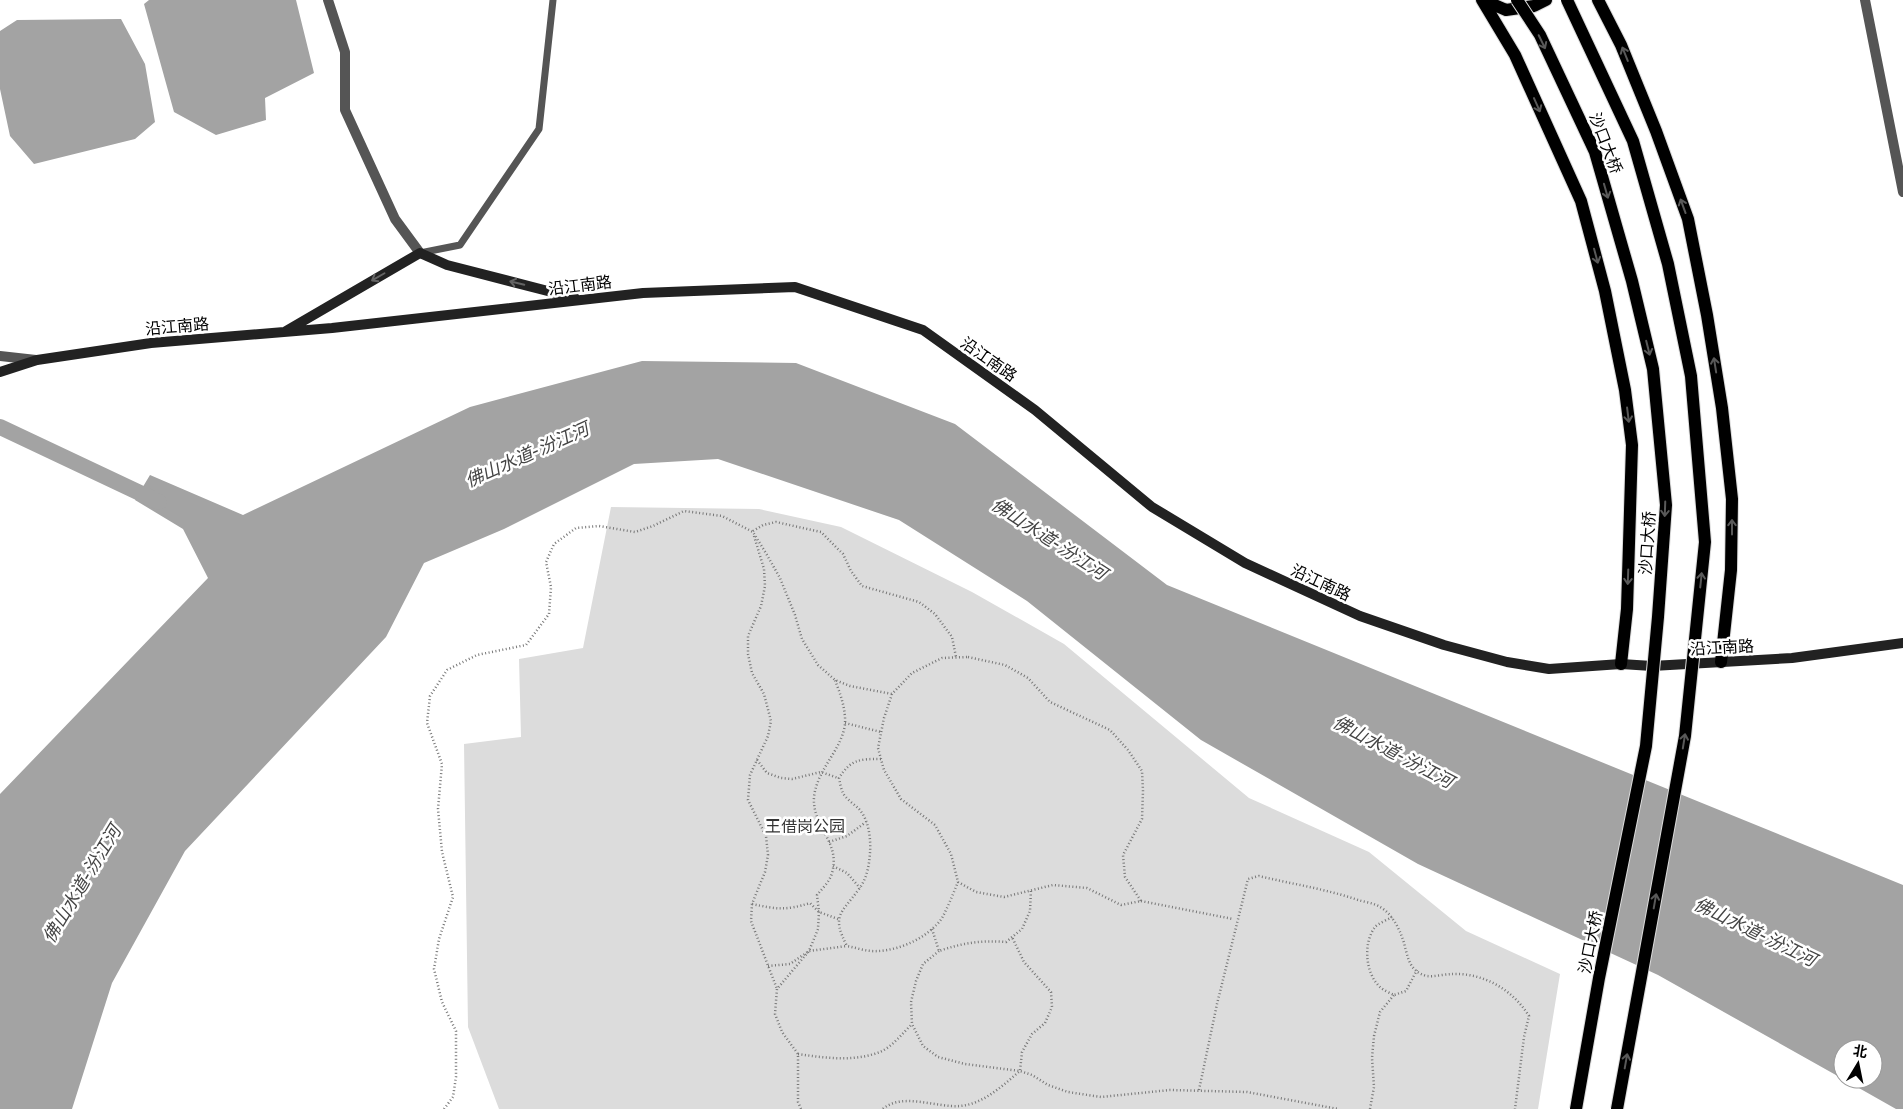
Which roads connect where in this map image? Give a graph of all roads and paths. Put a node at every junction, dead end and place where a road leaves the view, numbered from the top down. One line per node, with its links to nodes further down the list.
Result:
1 (328, 0): 10 (street)
2 (554, 0): 10 (lane)
3 (1482, 0): 5 (main road); 20 (main road, one-way to 20)
4 (1517, 0): 60 (main road, 沙口大桥, one-way to 60, bridge)
5 (1546, 0)
6 (1568, 0): 61 (main road, 沙口大桥, one-way to 6, bridge)
7 (1598, 0): 19 (main road, one-way to 7)
8 (1865, 0): 9 (street)
9 (1903, 192)
10 (420, 252): 11 (street, one-way to 10); 12 (street, one-way to 12)
11 (581, 300): 12 (street, 沿江南路); 20 (street, 沿江南路)
12 (283, 332): 14 (street, 沿江南路)
13 (0, 356): 14 (street)
14 (37, 360): 15 (street, 沿江南路)
15 (0, 372)
16 (752, 532): 18 (path); 21 (path); 26 (path); 54 (path)
17 (1903, 643): 19 (street, 沿江南路)
18 (956, 657): 22 (path); 35 (path)
19 (1721, 662): 20 (street, 沿江南路)
20 (1622, 664)
21 (835, 680): 22 (path); 23 (path)
22 (892, 694): 24 (path)
23 (845, 723): 24 (path); 27 (path)
24 (881, 732): 25 (path)
25 (881, 759): 28 (path); 32 (path)
26 (757, 760): 27 (path); 36 (path)
27 (821, 772): 28 (path); 30 (path)
28 (839, 778): 29 (path)
29 (866, 822): 30 (path); 33 (path)
30 (829, 842): 31 (path)
31 (833, 866): 33 (path); 37 (path)
32 (958, 882): 34 (path); 41 (path)
33 (860, 888): 39 (path)
34 (1031, 890): 35 (path); 42 (path)
35 (1141, 901): 40 (path)
36 (752, 904): 37 (path); 46 (path)
37 (819, 912): 39 (path); 44 (path)
38 (1392, 917): 47 (path); 49 (path); 53 (path)
39 (838, 919): 43 (path)
40 (1233, 919)
41 (932, 929): 43 (path); 45 (path)
42 (1012, 937): 45 (path); 52 (path)
43 (847, 946): 44 (path)
44 (809, 951): 46 (path); 48 (path)
45 (939, 951): 50 (path)
46 (768, 966): 48 (path)
47 (1417, 970): 49 (path); 59 (path)
48 (777, 989): 51 (path)
49 (1394, 995): 58 (path)
50 (912, 1024): 51 (path); 52 (path)
51 (798, 1054): 55 (path)
52 (1020, 1071): 53 (path); 56 (path)
53 (1199, 1090): 57 (path)
54 (444, 1109)
55 (801, 1109)
56 (883, 1109)
57 (1338, 1109)
58 (1370, 1109)
59 (1516, 1109)
60 (1576, 1109)
61 (1617, 1109)

